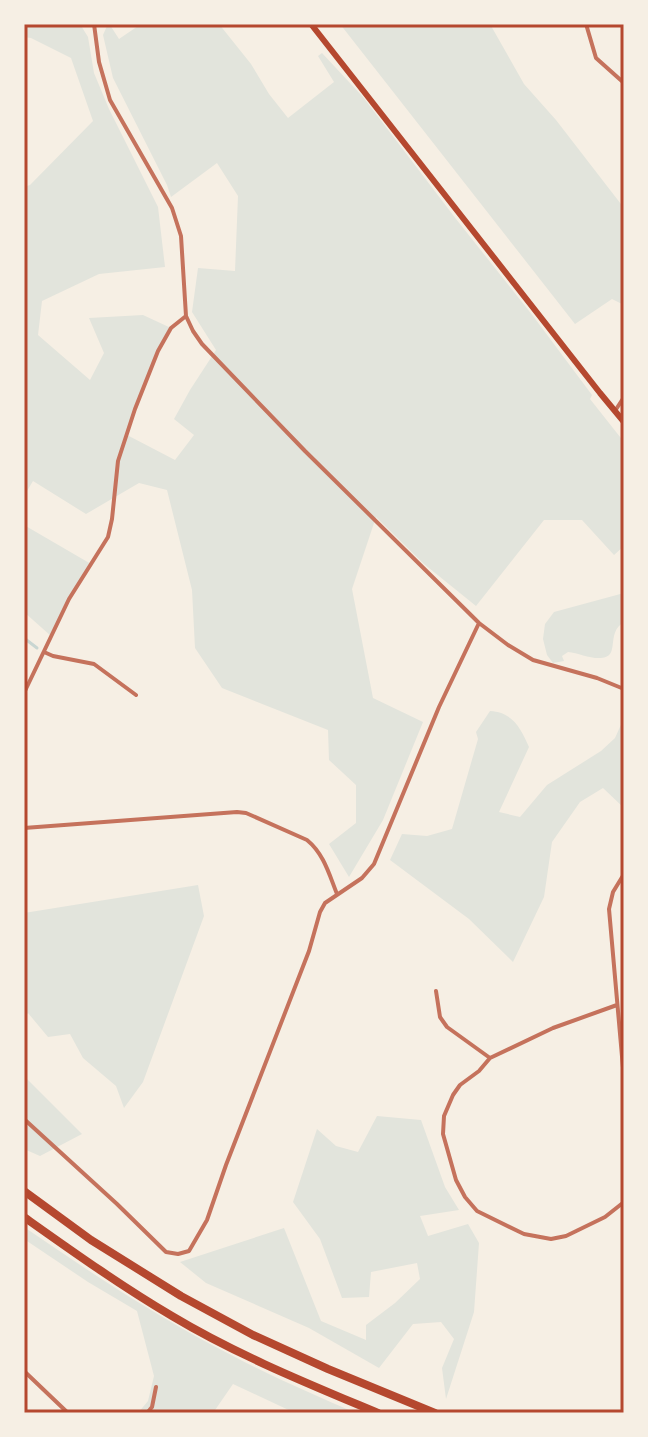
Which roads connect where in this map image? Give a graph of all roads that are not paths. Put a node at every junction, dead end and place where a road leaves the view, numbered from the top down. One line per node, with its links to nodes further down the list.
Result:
1 (94, 24): 5 (street)
2 (311, 24): 7 (main road)
3 (586, 24): 4 (street)
4 (624, 83)
5 (186, 316): 9 (street); 10 (street)
6 (624, 397): 7 (street)
7 (615, 411): 8 (main road)
8 (624, 422)
9 (479, 623): 11 (street); 16 (street)
10 (44, 652): 12 (street); 13 (street)
11 (624, 689)
12 (24, 693)
13 (136, 695)
14 (24, 828): 16 (street); 17 (street)
15 (624, 874): 19 (street)
16 (337, 894): 22 (street)
17 (24, 896)
18 (436, 991): 20 (street)
19 (617, 1005): 20 (street); 21 (street)
20 (490, 1058): 24 (street)
21 (624, 1079)
22 (24, 1119)
23 (24, 1191): 31 (highway)
24 (624, 1202)
25 (24, 1217): 30 (highway)
26 (24, 1371): 28 (street)
27 (156, 1387): 29 (street)
28 (68, 1413)
29 (147, 1413)
30 (378, 1413)
31 (435, 1413)

